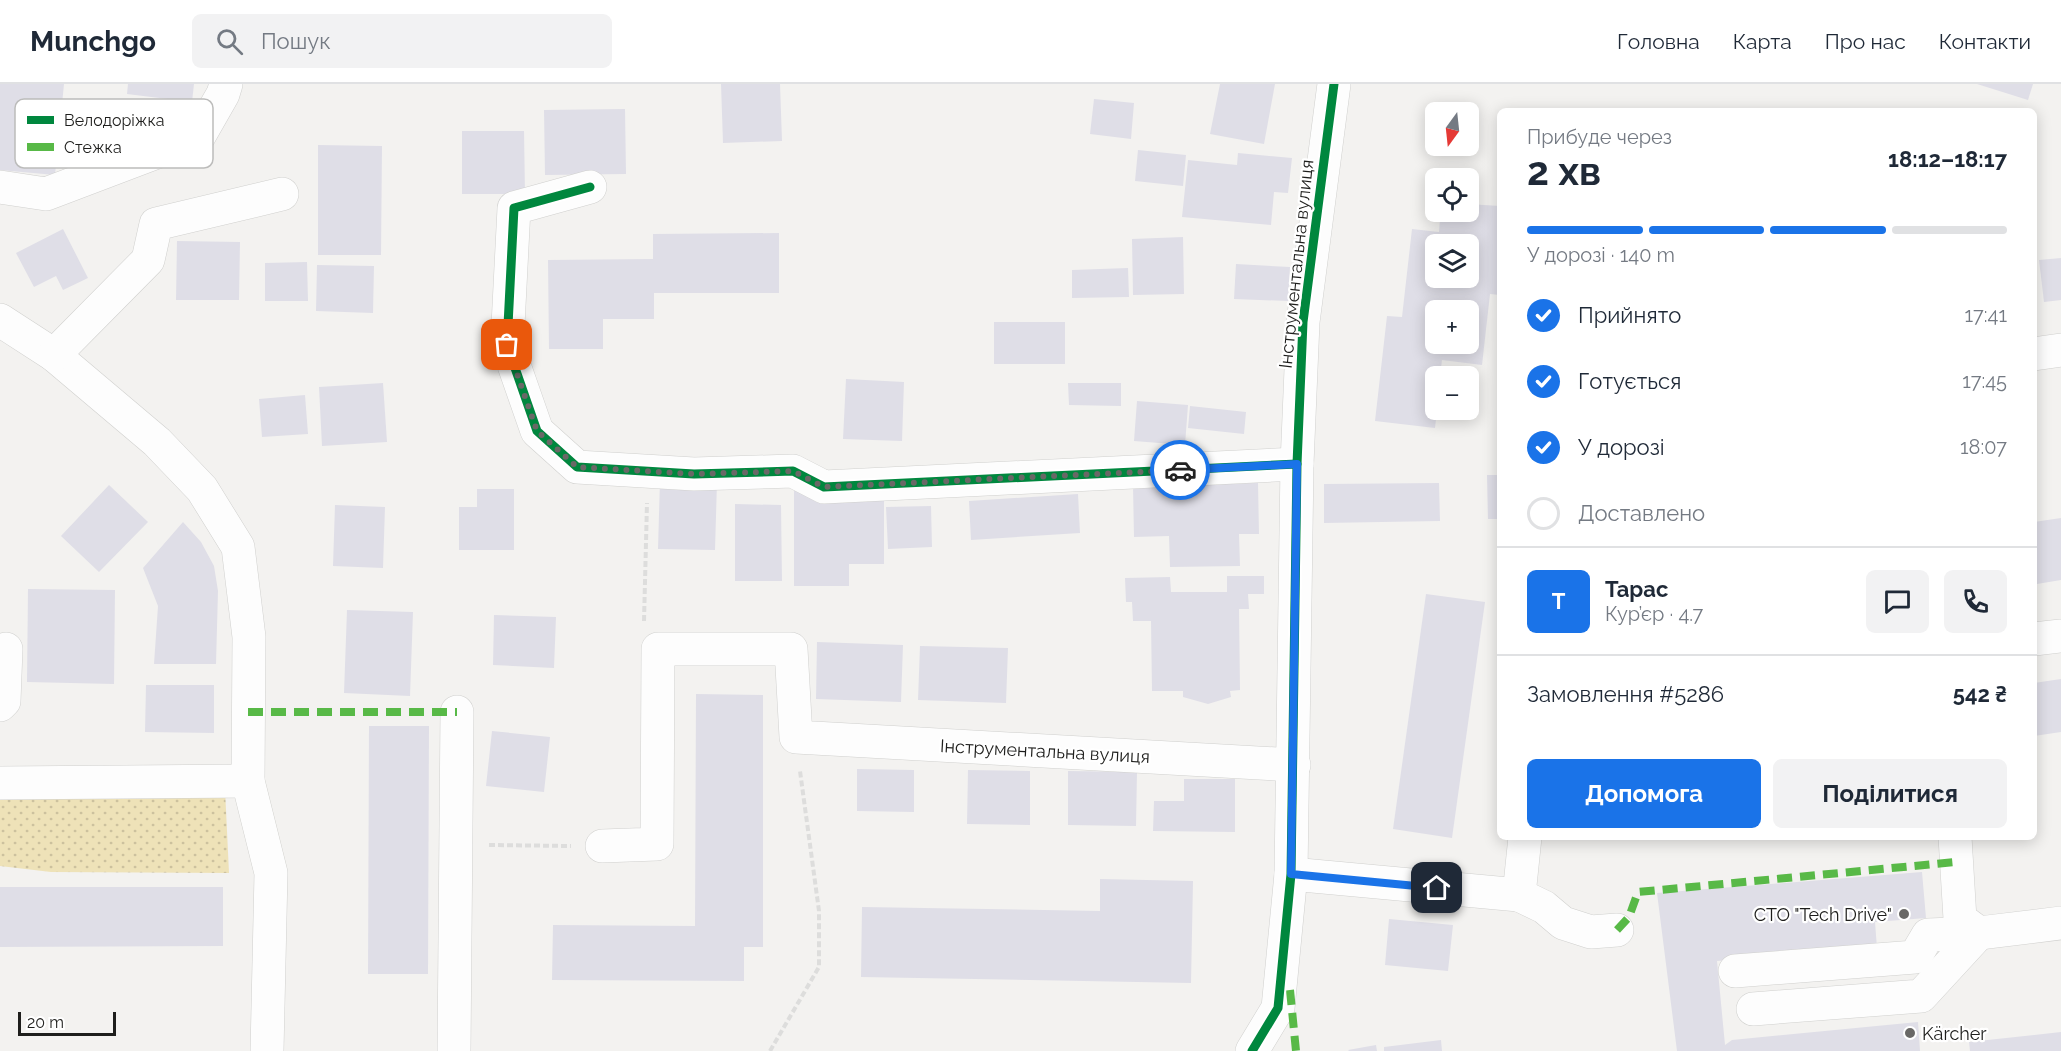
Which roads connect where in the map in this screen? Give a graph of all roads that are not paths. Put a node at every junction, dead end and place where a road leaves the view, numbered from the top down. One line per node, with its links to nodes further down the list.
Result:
1 (226, 84): 3 (street)
2 (1334, 84): 12 (street, Інструментальна вулиця)
3 (213, 111)
4 (114, 168): 6 (street)
5 (590, 187): 12 (street)
6 (0, 188)
7 (282, 194): 11 (street)
8 (0, 320): 11 (street)
9 (2061, 350): 10 (street)
10 (2037, 354)
11 (54, 355): 19 (street)
12 (1297, 464): 18 (street, Інструментальна вулиця)
13 (2061, 636): 14 (street)
14 (2037, 639)
15 (6, 648): 16 (street)
16 (0, 705)
17 (457, 712): 32 (street)
18 (1294, 765): 23 (street, Інструментальна вулиця); 24 (street, Інструментальна вулиця)
19 (248, 782): 20 (street); 31 (street)
20 (0, 783)
21 (1525, 840): 25 (street)
22 (1954, 840): 28 (street)
23 (602, 846)
24 (1291, 874): 25 (street); 33 (street, Інструментальна вулиця)
25 (1519, 896): 27 (street)
26 (2061, 923): 28 (street)
27 (1617, 930)
28 (1979, 933): 29 (street); 30 (street)
29 (1735, 970)
30 (1753, 1010)
31 (267, 1051)
32 (454, 1051)
33 (1252, 1051)

